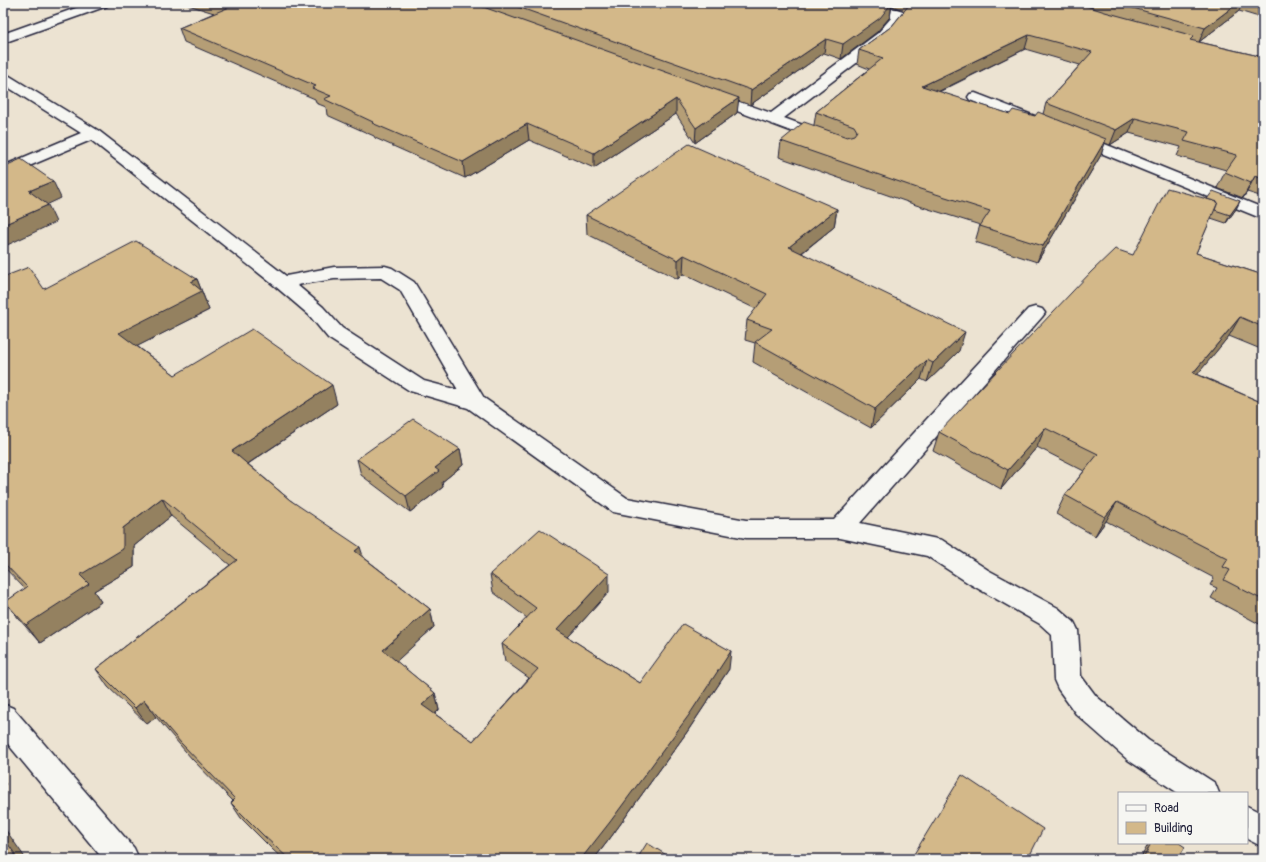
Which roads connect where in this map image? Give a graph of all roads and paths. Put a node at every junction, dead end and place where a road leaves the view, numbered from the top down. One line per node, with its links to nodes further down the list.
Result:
1 (102, 3): 3 (street)
2 (865, 3): 7 (street)
3 (3, 39)
4 (3, 78): 8 (street)
5 (699, 92): 7 (street)
6 (975, 96): 11 (street)
7 (773, 119): 9 (street)
8 (93, 134): 10 (street); 12 (street)
9 (838, 143)
10 (3, 172)
11 (1263, 214)
12 (282, 282): 14 (street); 14 (street)
13 (1035, 313): 15 (street)
14 (476, 403): 15 (street)
15 (840, 529): 17 (street)
16 (3, 717): 20 (street)
17 (1202, 792)
18 (1248, 822): 19 (street)
19 (1263, 832)
20 (123, 859)

